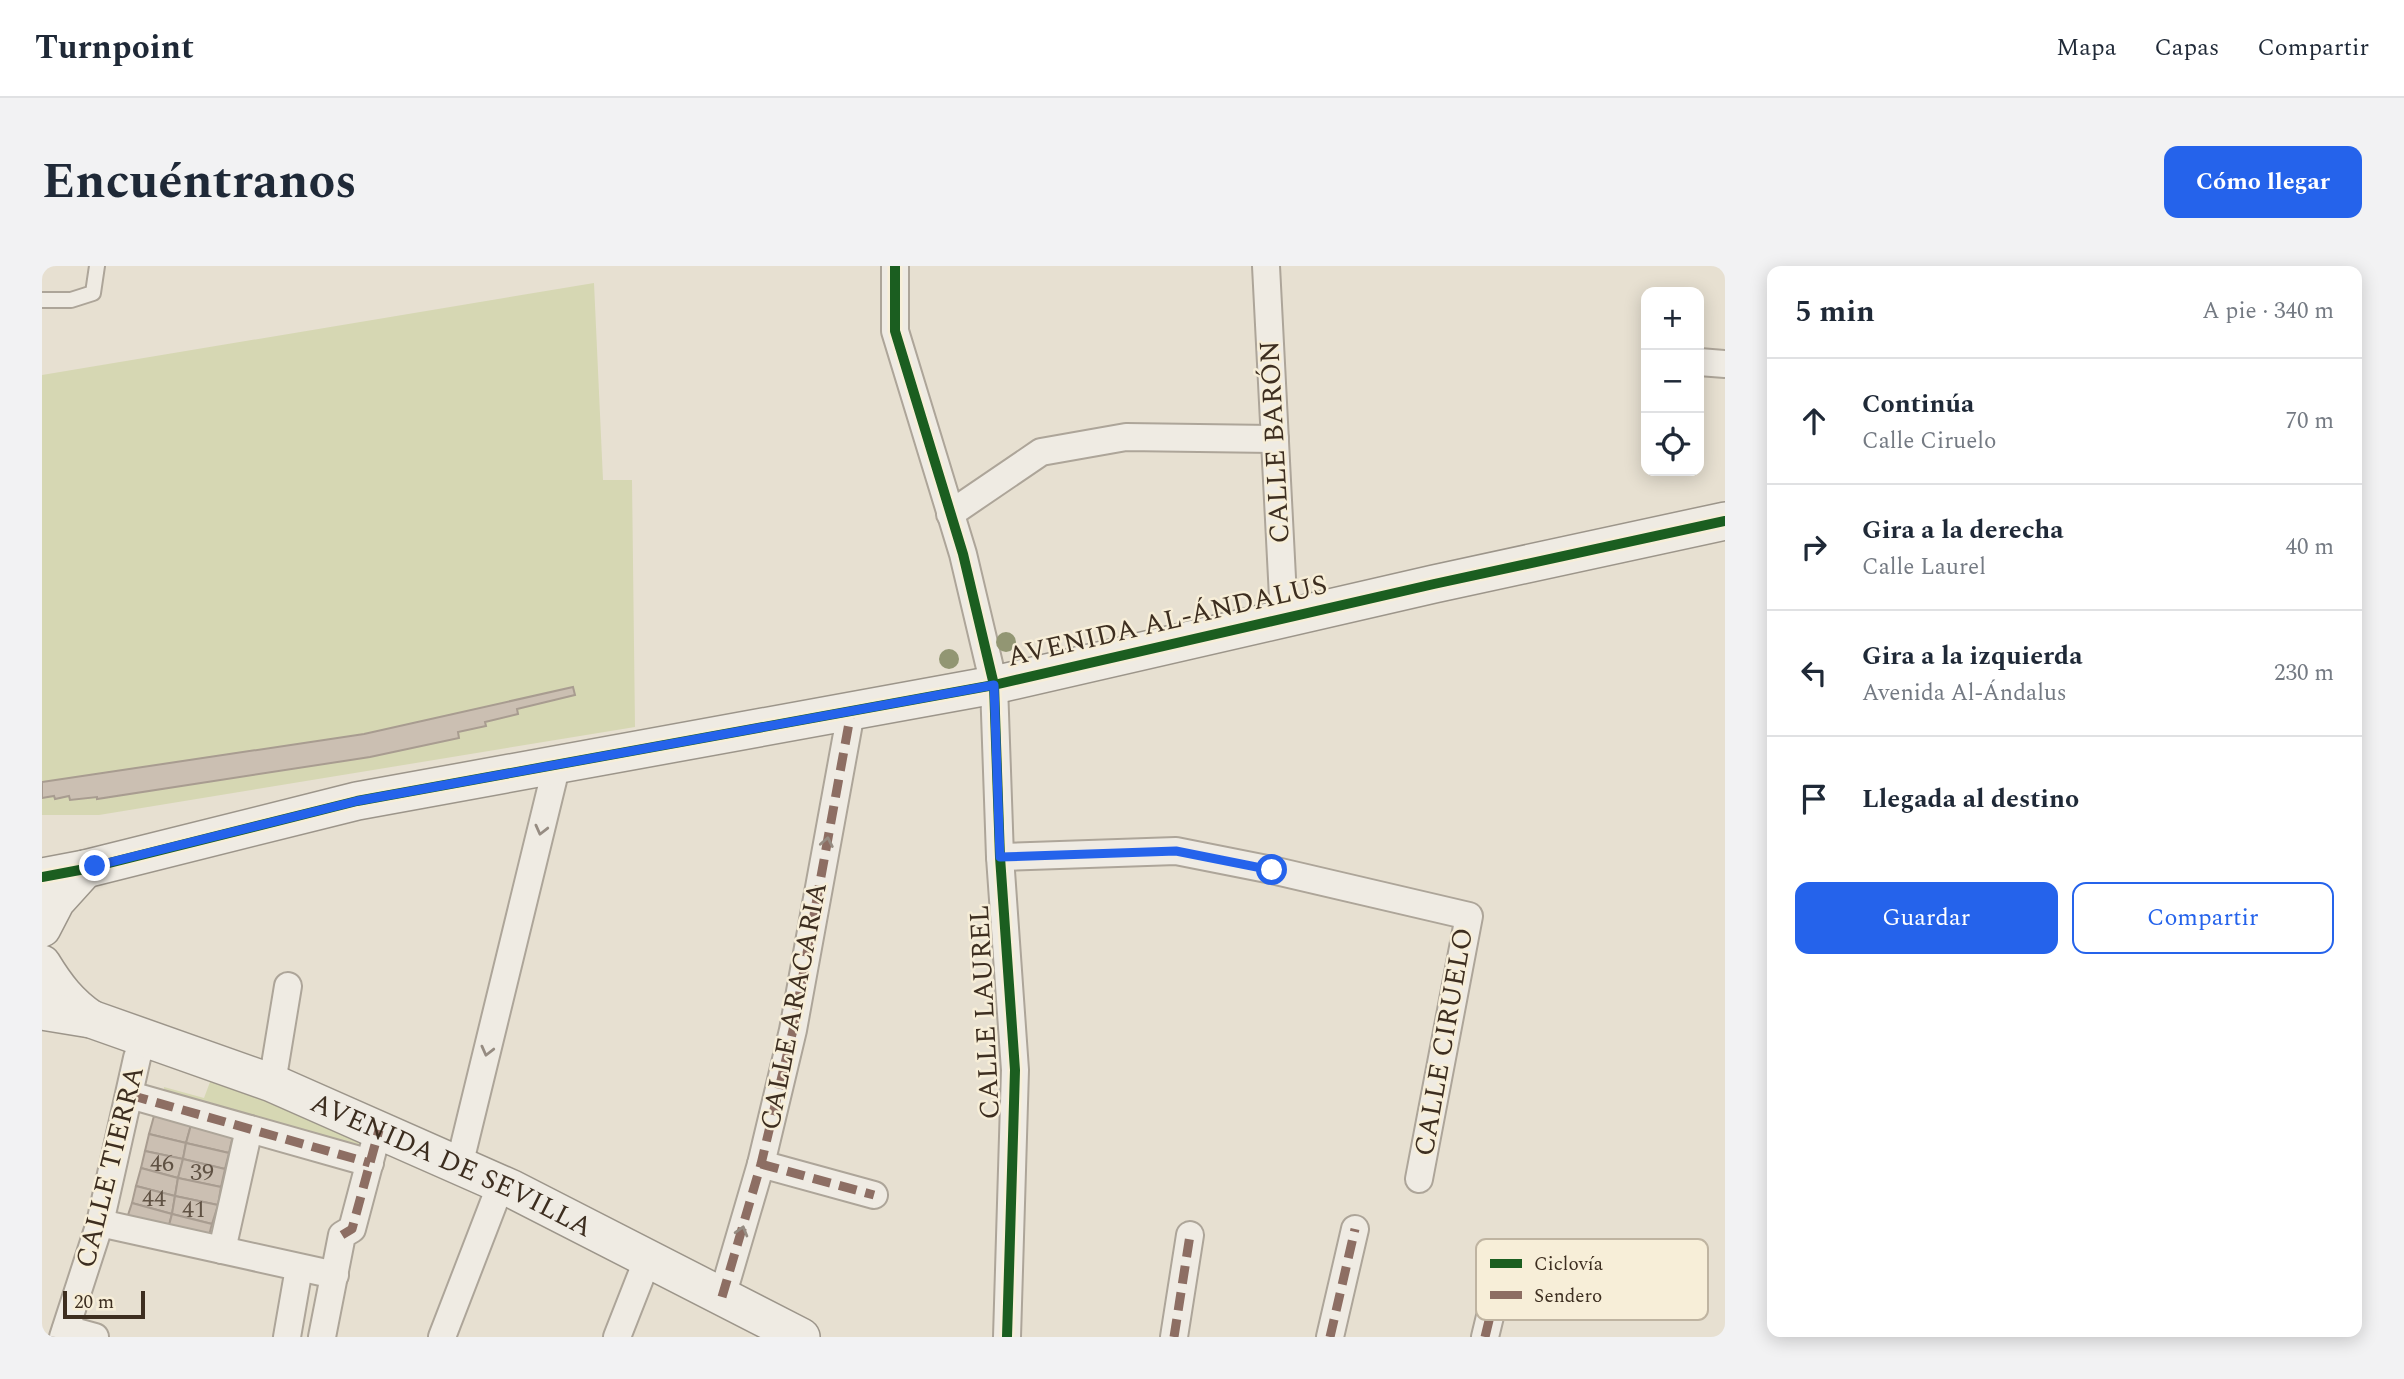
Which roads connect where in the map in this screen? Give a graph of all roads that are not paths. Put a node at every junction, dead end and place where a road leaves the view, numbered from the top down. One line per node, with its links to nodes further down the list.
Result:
1 (97, 266): 4 (lane)
2 (895, 266): 8 (street, CALLE LAUREL)
3 (1266, 266): 7 (street, CALLE BARÓN)
4 (42, 300)
5 (1704, 362): 6 (street)
6 (1725, 364)
7 (1275, 439): 8 (street); 10 (street, CALLE BARÓN)
8 (950, 514): 11 (street, CALLE LAUREL)
9 (1725, 521): 10 (street, AVENIDA AL-ÁNDALUS)
10 (1284, 617): 11 (street, AVENIDA AL-ÁNDALUS)
11 (994, 685): 12 (street, AVENIDA AL-ÁNDALUS); 14 (street, CALLE LAUREL)
12 (851, 712): 13 (street, AVENIDA AL-ÁNDALUS); 27 (street, CALLE ARACARIA, one-way to 12)
13 (557, 764): 15 (street, AVENIDA AL-ÁNDALUS); 28 (street, one-way to 28)
14 (1000, 857): 29 (street, CALLE CIRUELO); 48 (street, CALLE LAUREL)
15 (85, 869): 16 (street, AVENIDA AL-ÁNDALUS); 17 (street)
16 (42, 877)
17 (42, 928)
18 (42, 964): 21 (street, AVENIDA DE SEVILLA)
19 (288, 986): 23 (street)
20 (42, 1012): 21 (street, AVENIDA DE SEVILLA)
21 (91, 1019): 22 (street, AVENIDA DE SEVILLA)
22 (144, 1037): 23 (street, AVENIDA DE SEVILLA); 24 (street, CALLE TIERRA)
23 (272, 1083): 26 (street, AVENIDA DE SEVILLA)
24 (130, 1095): 25 (street); 32 (street, CALLE TIERRA)
25 (249, 1129): 26 (street); 35 (street)
26 (374, 1147): 28 (street, AVENIDA DE SEVILLA); 38 (street)
27 (761, 1164): 31 (street); 39 (street, CALLE ARACARIA, one-way to 27)
28 (459, 1166): 30 (street, AVENIDA DE SEVILLA)
29 (1419, 1179)
30 (501, 1184): 36 (street, AVENIDA DE SEVILLA); 46 (street)
31 (874, 1195)
32 (100, 1223): 35 (street); 41 (street, CALLE TIERRA)
33 (1355, 1229): 50 (street)
34 (1190, 1235): 49 (street)
35 (222, 1250): 37 (street)
36 (648, 1258): 39 (street, AVENIDA DE SEVILLA); 47 (street)
37 (299, 1268): 38 (street); 44 (street)
38 (335, 1275): 45 (street)
39 (722, 1297): 42 (street, AVENIDA DE SEVILLA)
40 (1489, 1320): 51 (street)
41 (64, 1333): 43 (street)
42 (798, 1336)
43 (95, 1337)
44 (287, 1337)
45 (322, 1337)
46 (442, 1337)
47 (617, 1337)
48 (1007, 1337)
49 (1174, 1337)
50 (1329, 1337)
51 (1485, 1337)

